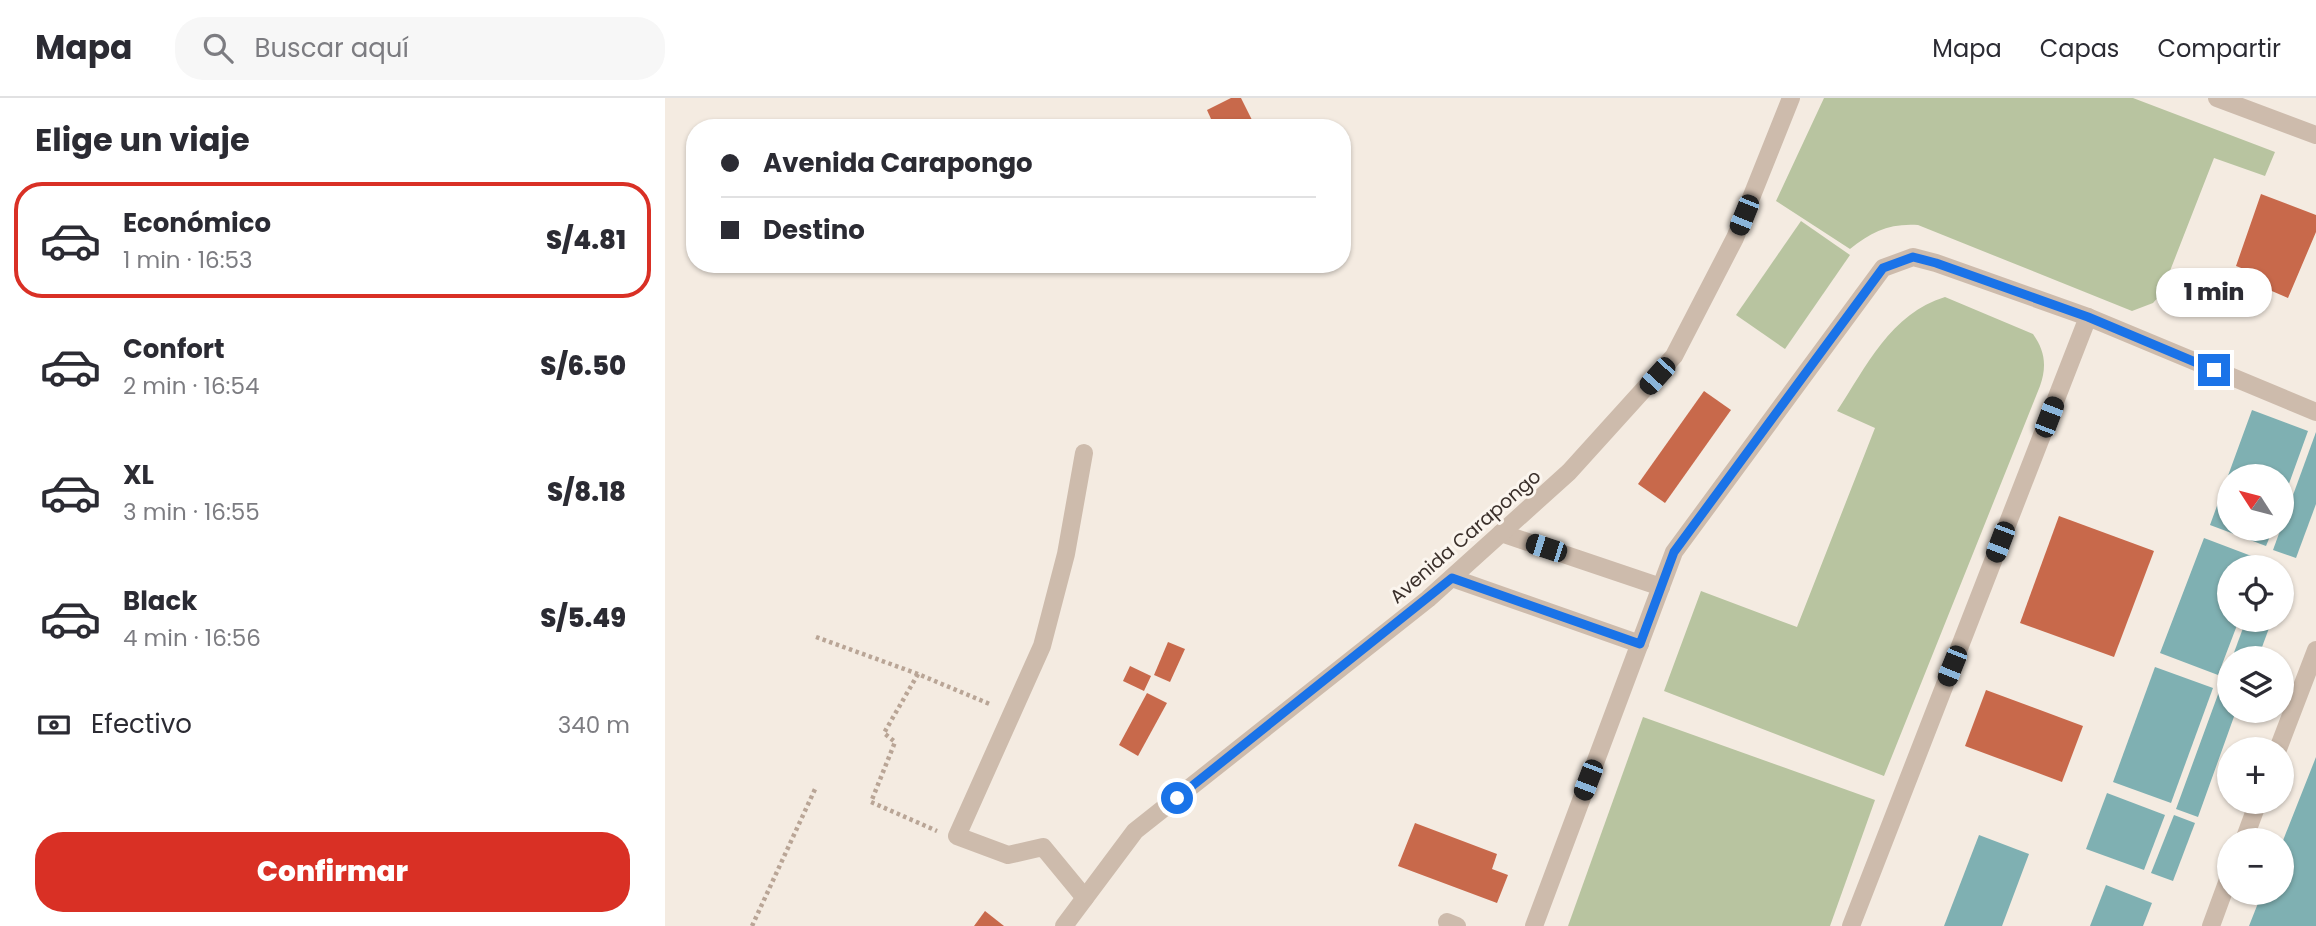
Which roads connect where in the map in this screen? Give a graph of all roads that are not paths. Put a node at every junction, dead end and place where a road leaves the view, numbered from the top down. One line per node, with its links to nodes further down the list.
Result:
1 (1791, 98): 7 (street, Avenida Carapongo)
2 (2217, 98): 3 (street)
3 (2316, 135)
4 (2088, 317): 5 (street); 9 (street); 17 (street)
5 (2316, 412)
6 (1084, 453): 13 (street)
7 (1501, 534): 8 (street, Avenida Carapongo); 9 (street)
8 (1452, 578): 10 (street); 13 (street, Avenida Carapongo)
9 (1661, 587): 10 (street)
10 (1640, 644): 16 (street)
11 (2316, 650): 12 (street)
12 (2283, 737)
13 (1085, 898): 15 (street, Avenida Carapongo)
14 (2219, 905): 18 (street)
15 (1064, 926)
16 (1534, 926)
17 (1851, 926)
18 (2211, 926)

